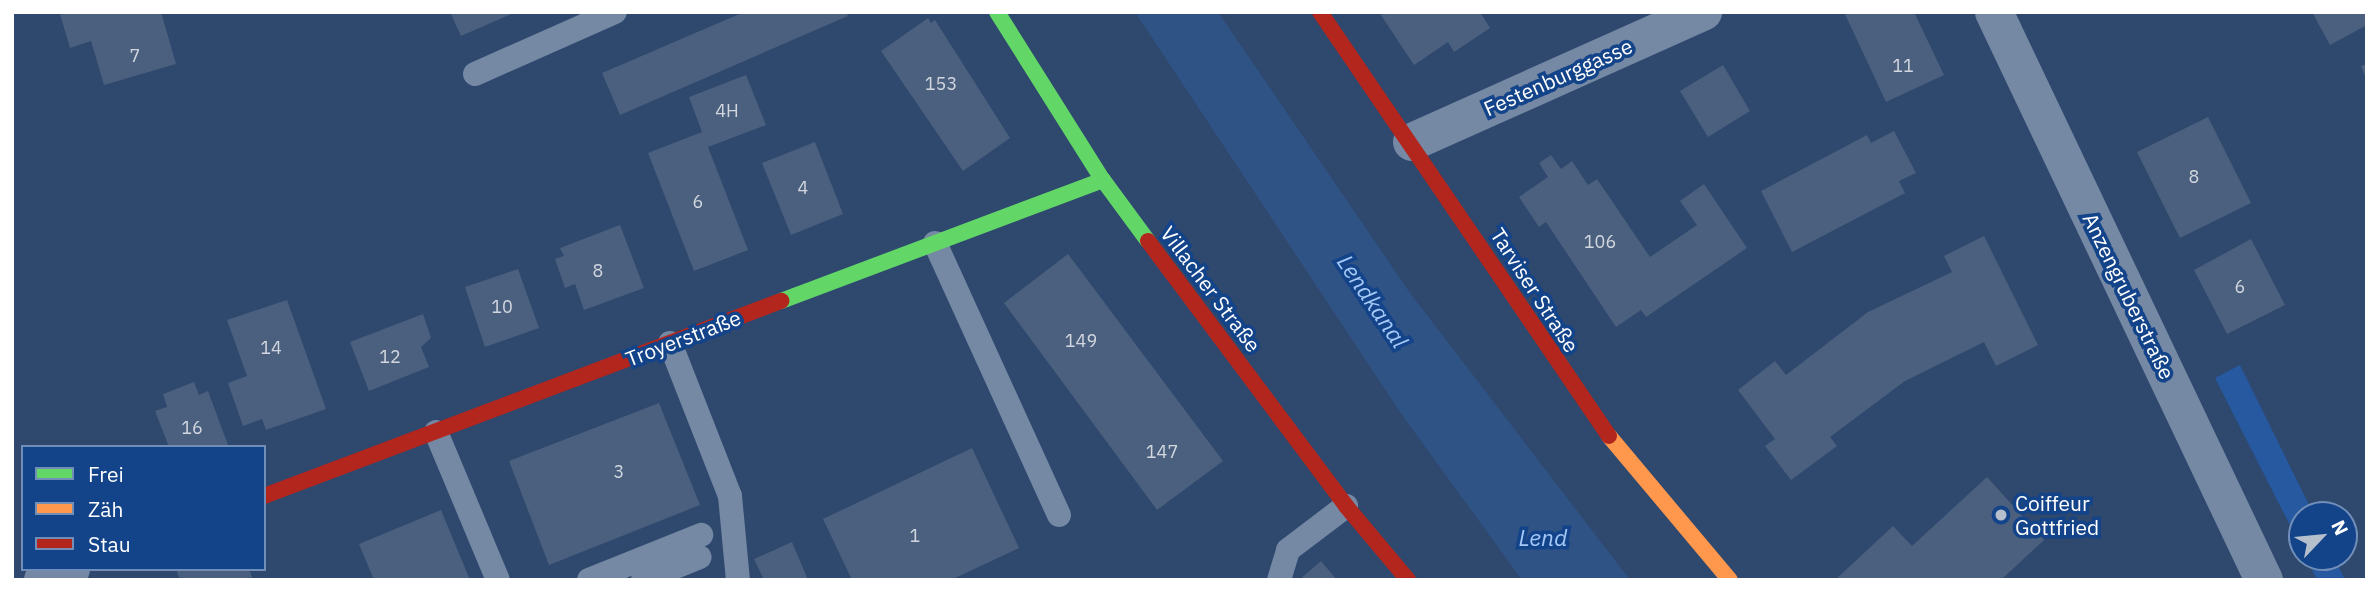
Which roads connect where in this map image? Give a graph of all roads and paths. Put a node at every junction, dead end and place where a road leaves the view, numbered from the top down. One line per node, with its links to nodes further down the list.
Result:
1 (615, 12): 6 (lane)
2 (997, 12): 8 (street, Villacher Straße)
3 (1320, 12): 7 (street, Tarviser Straße)
4 (1703, 12): 7 (street, Festenburggasse)
5 (1994, 12): 24 (street, Anzengruberstraße)
6 (475, 74)
7 (1412, 142): 23 (street, Tarviser Straße)
8 (1103, 180): 9 (street, Troyerstraße); 13 (street, Villacher Straße)
9 (935, 243): 10 (street, Troyerstraße); 14 (lane)
10 (670, 343): 11 (street, Troyerstraße); 20 (lane)
11 (436, 432): 12 (street, Troyerstraße); 17 (lane)
12 (266, 495)
13 (1346, 506): 21 (lane); 22 (street, Villacher Straße)
14 (1059, 515)
15 (66, 571): 16 (street)
16 (43, 580)
17 (498, 580)
18 (589, 580): 19 (lane)
19 (643, 580)
20 (737, 580)
21 (1279, 580)
22 (1408, 580)
23 (1730, 580)
24 (2264, 580)

